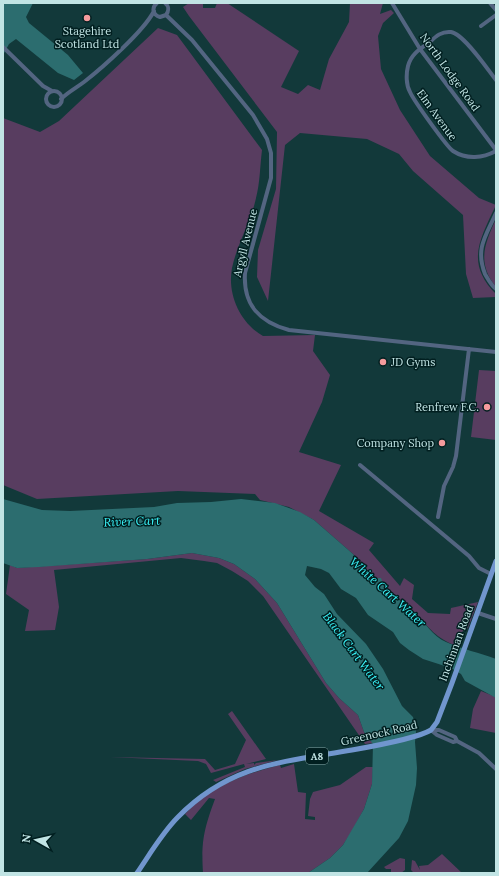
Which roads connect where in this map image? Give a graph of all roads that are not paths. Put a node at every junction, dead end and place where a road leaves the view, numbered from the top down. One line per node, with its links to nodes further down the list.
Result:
1 (157, 3): 6 (street)
2 (165, 3): 7 (street)
3 (392, 3): 13 (street, North Lodge Road)
4 (490, 3): 5 (street)
5 (496, 10)
6 (154, 11): 9 (street); 10 (street)
7 (166, 15): 9 (street); 24 (street, Argyll Avenue)
8 (496, 15): 11 (street)
9 (158, 17): 10 (street)
10 (148, 21): 17 (street)
11 (481, 26)
12 (3, 47): 15 (street)
13 (420, 48): 14 (street, Elm Avenue); 21 (street, North Lodge Road); 21 (street, Elm Avenue)
14 (496, 80)
15 (43, 86): 16 (street); 19 (street)
16 (52, 91): 18 (street); 19 (street)
17 (70, 91): 18 (street); 20 (street)
18 (58, 92): 20 (street)
19 (47, 95): 20 (street)
20 (61, 99)
21 (496, 150)
22 (496, 213): 23 (street)
23 (496, 289)
24 (469, 349): 25 (street, Argyll Avenue); 27 (street)
25 (496, 352)
26 (360, 465): 29 (street)
27 (438, 517)
28 (496, 561): 29 (main road, Inchinnan Road)
29 (491, 574): 30 (main road, Inchinnan Road)
30 (478, 613): 31 (street); 32 (main road, Inchinnan Road)
31 (496, 619)
32 (431, 730): 33 (street); 34 (main road, Greenock Road / A8)
33 (496, 769)
34 (136, 873)

